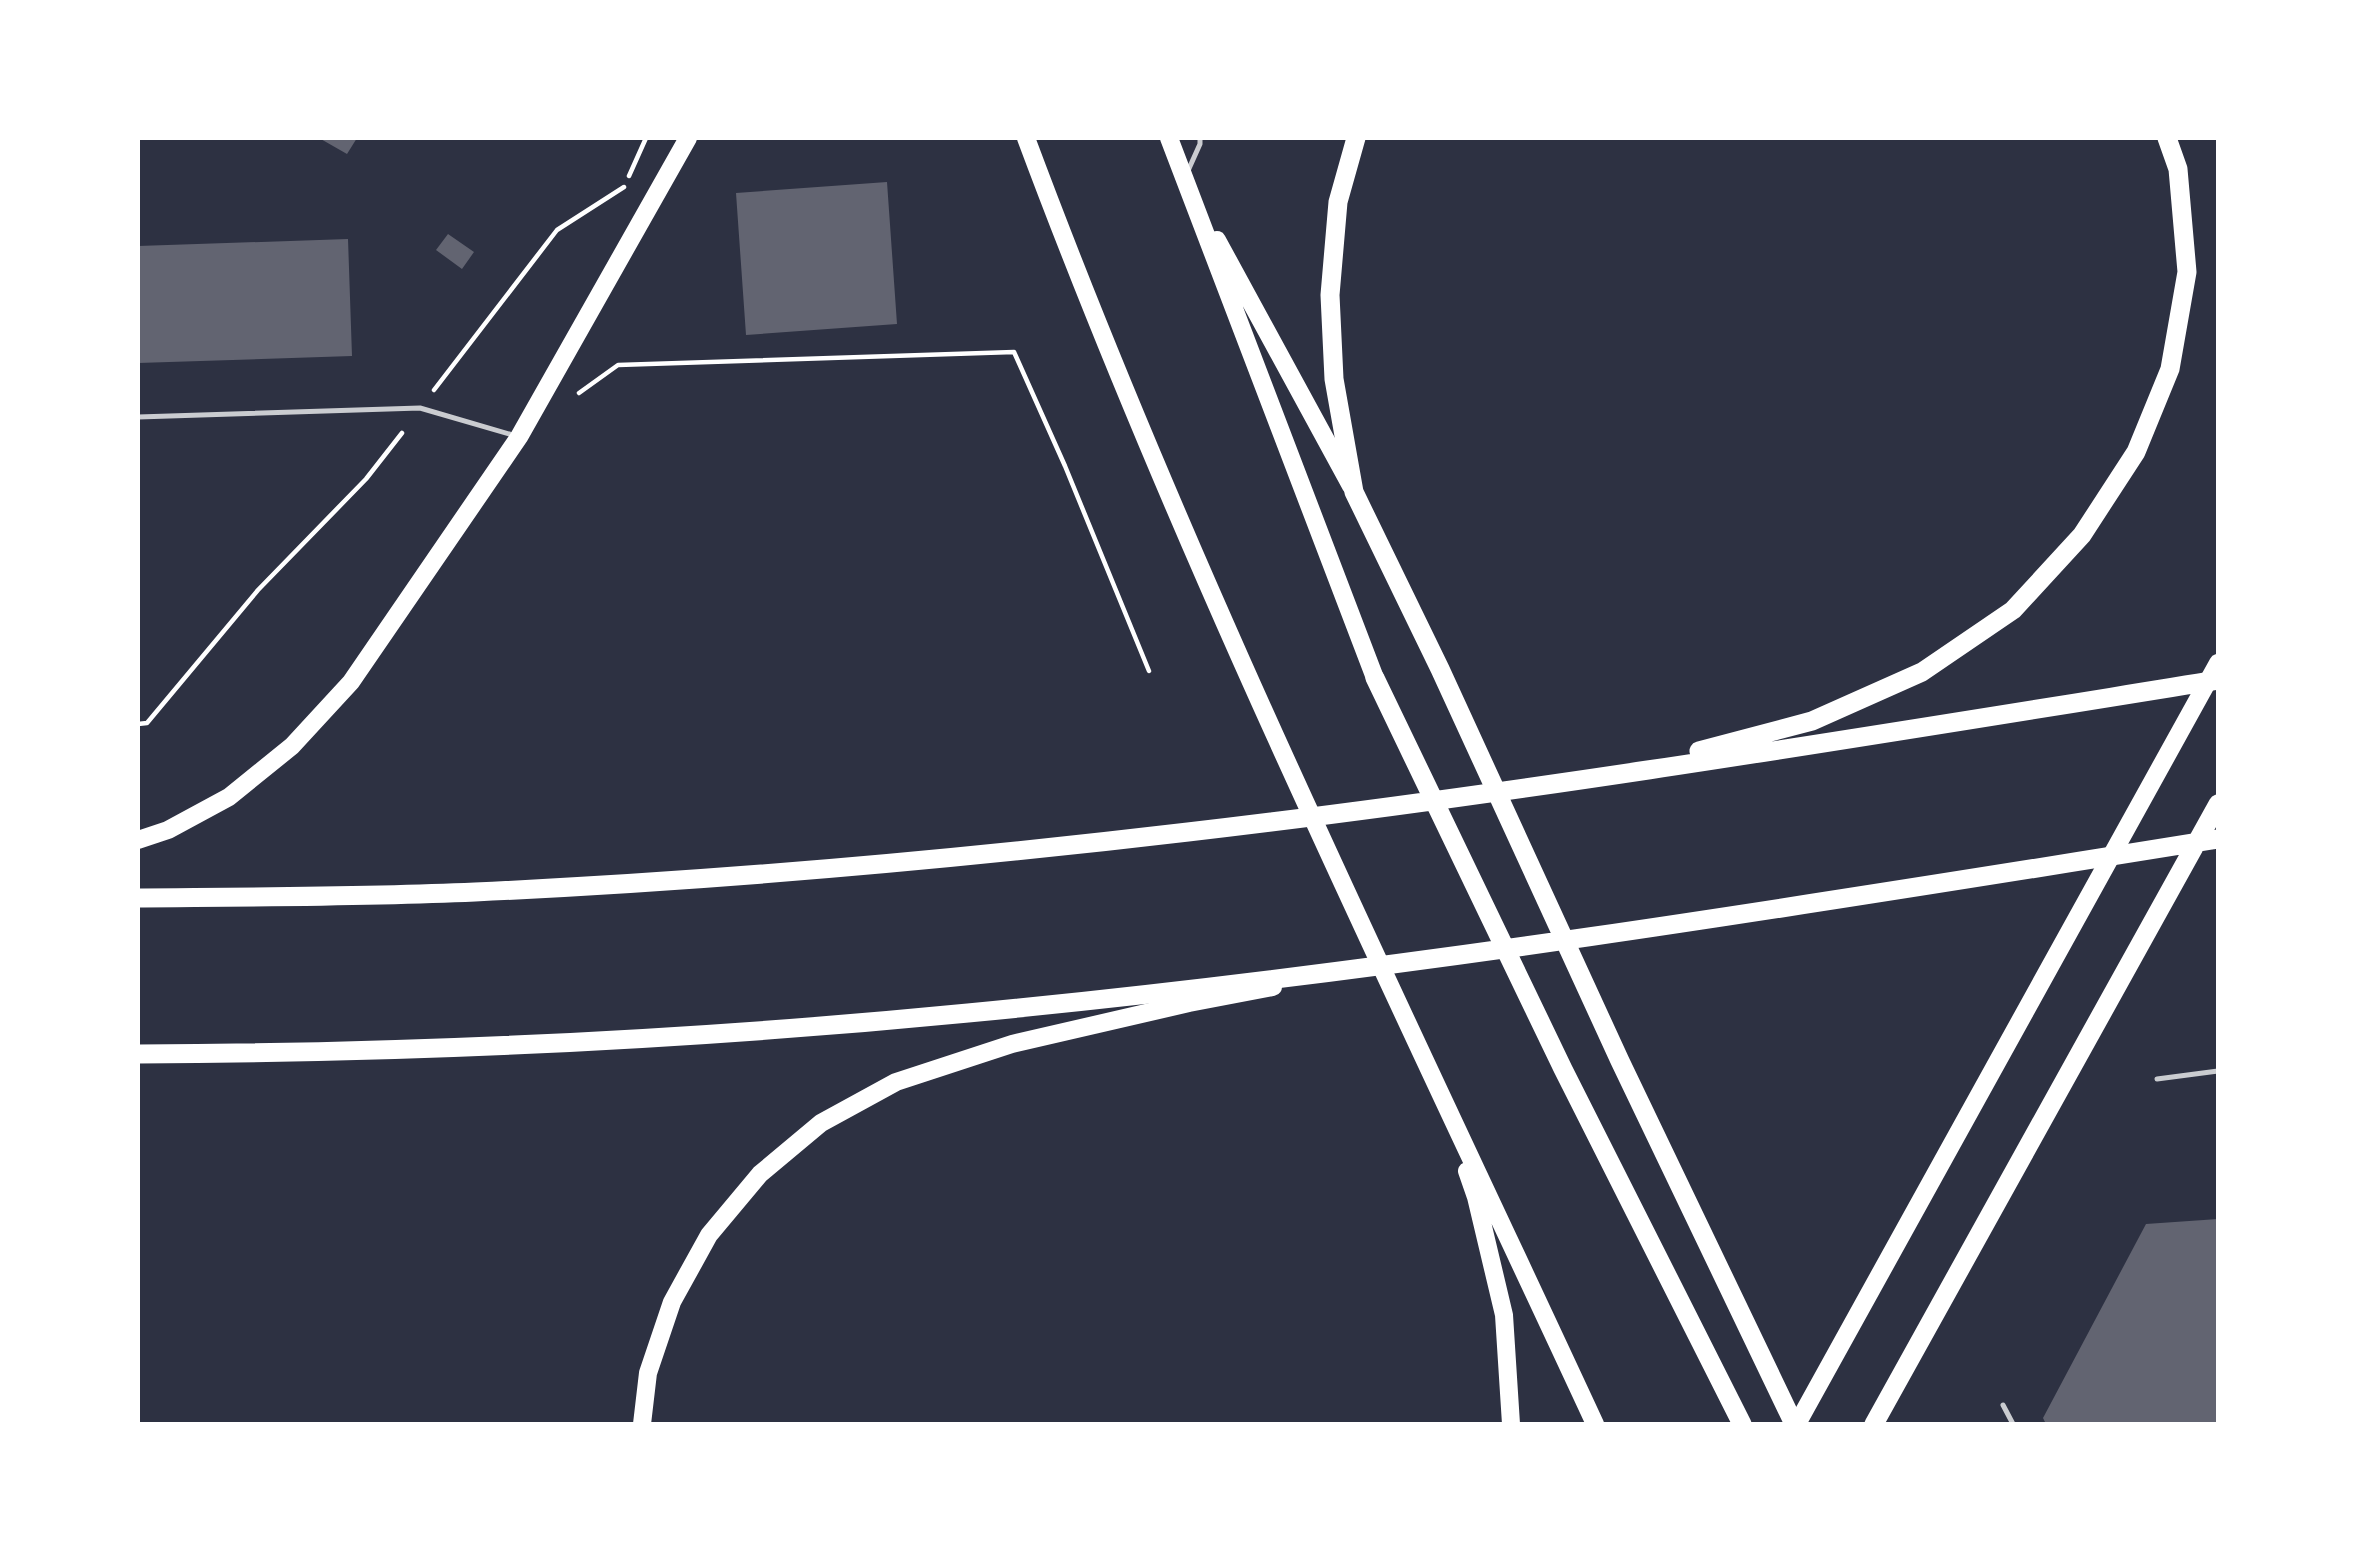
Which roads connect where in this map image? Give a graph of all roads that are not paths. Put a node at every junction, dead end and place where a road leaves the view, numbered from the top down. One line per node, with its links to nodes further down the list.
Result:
1 (688, 138): 9 (main road)
2 (1026, 138): 23 (main road)
3 (1169, 138): 7 (main road)
4 (1200, 138): 7 (lane)
5 (1356, 138): 10 (highway)
6 (2166, 138): 14 (highway)
7 (1184, 179): 10 (main road); 12 (main road)
8 (138, 417): 9 (lane)
9 (519, 436): 17 (main road)
10 (1354, 492): 29 (highway)
11 (2218, 663): 29 (main road)
12 (1375, 678): 28 (highway)
13 (2218, 680): 14 (highway)
14 (1593, 778): 18 (highway)
15 (2218, 804): 30 (highway)
16 (2218, 839): 19 (highway)
17 (138, 840)
18 (138, 898)
19 (1409, 962): 20 (highway); 25 (main road)
20 (138, 1054)
21 (2218, 1071): 22 (lane)
22 (2157, 1079)
23 (1439, 1088): 26 (main road); 27 (main road)
24 (2003, 1405): 31 (lane)
25 (642, 1424)
26 (1511, 1424)
27 (1595, 1424)
28 (1742, 1424)
29 (1796, 1424)
30 (1874, 1424)
31 (2013, 1424)

